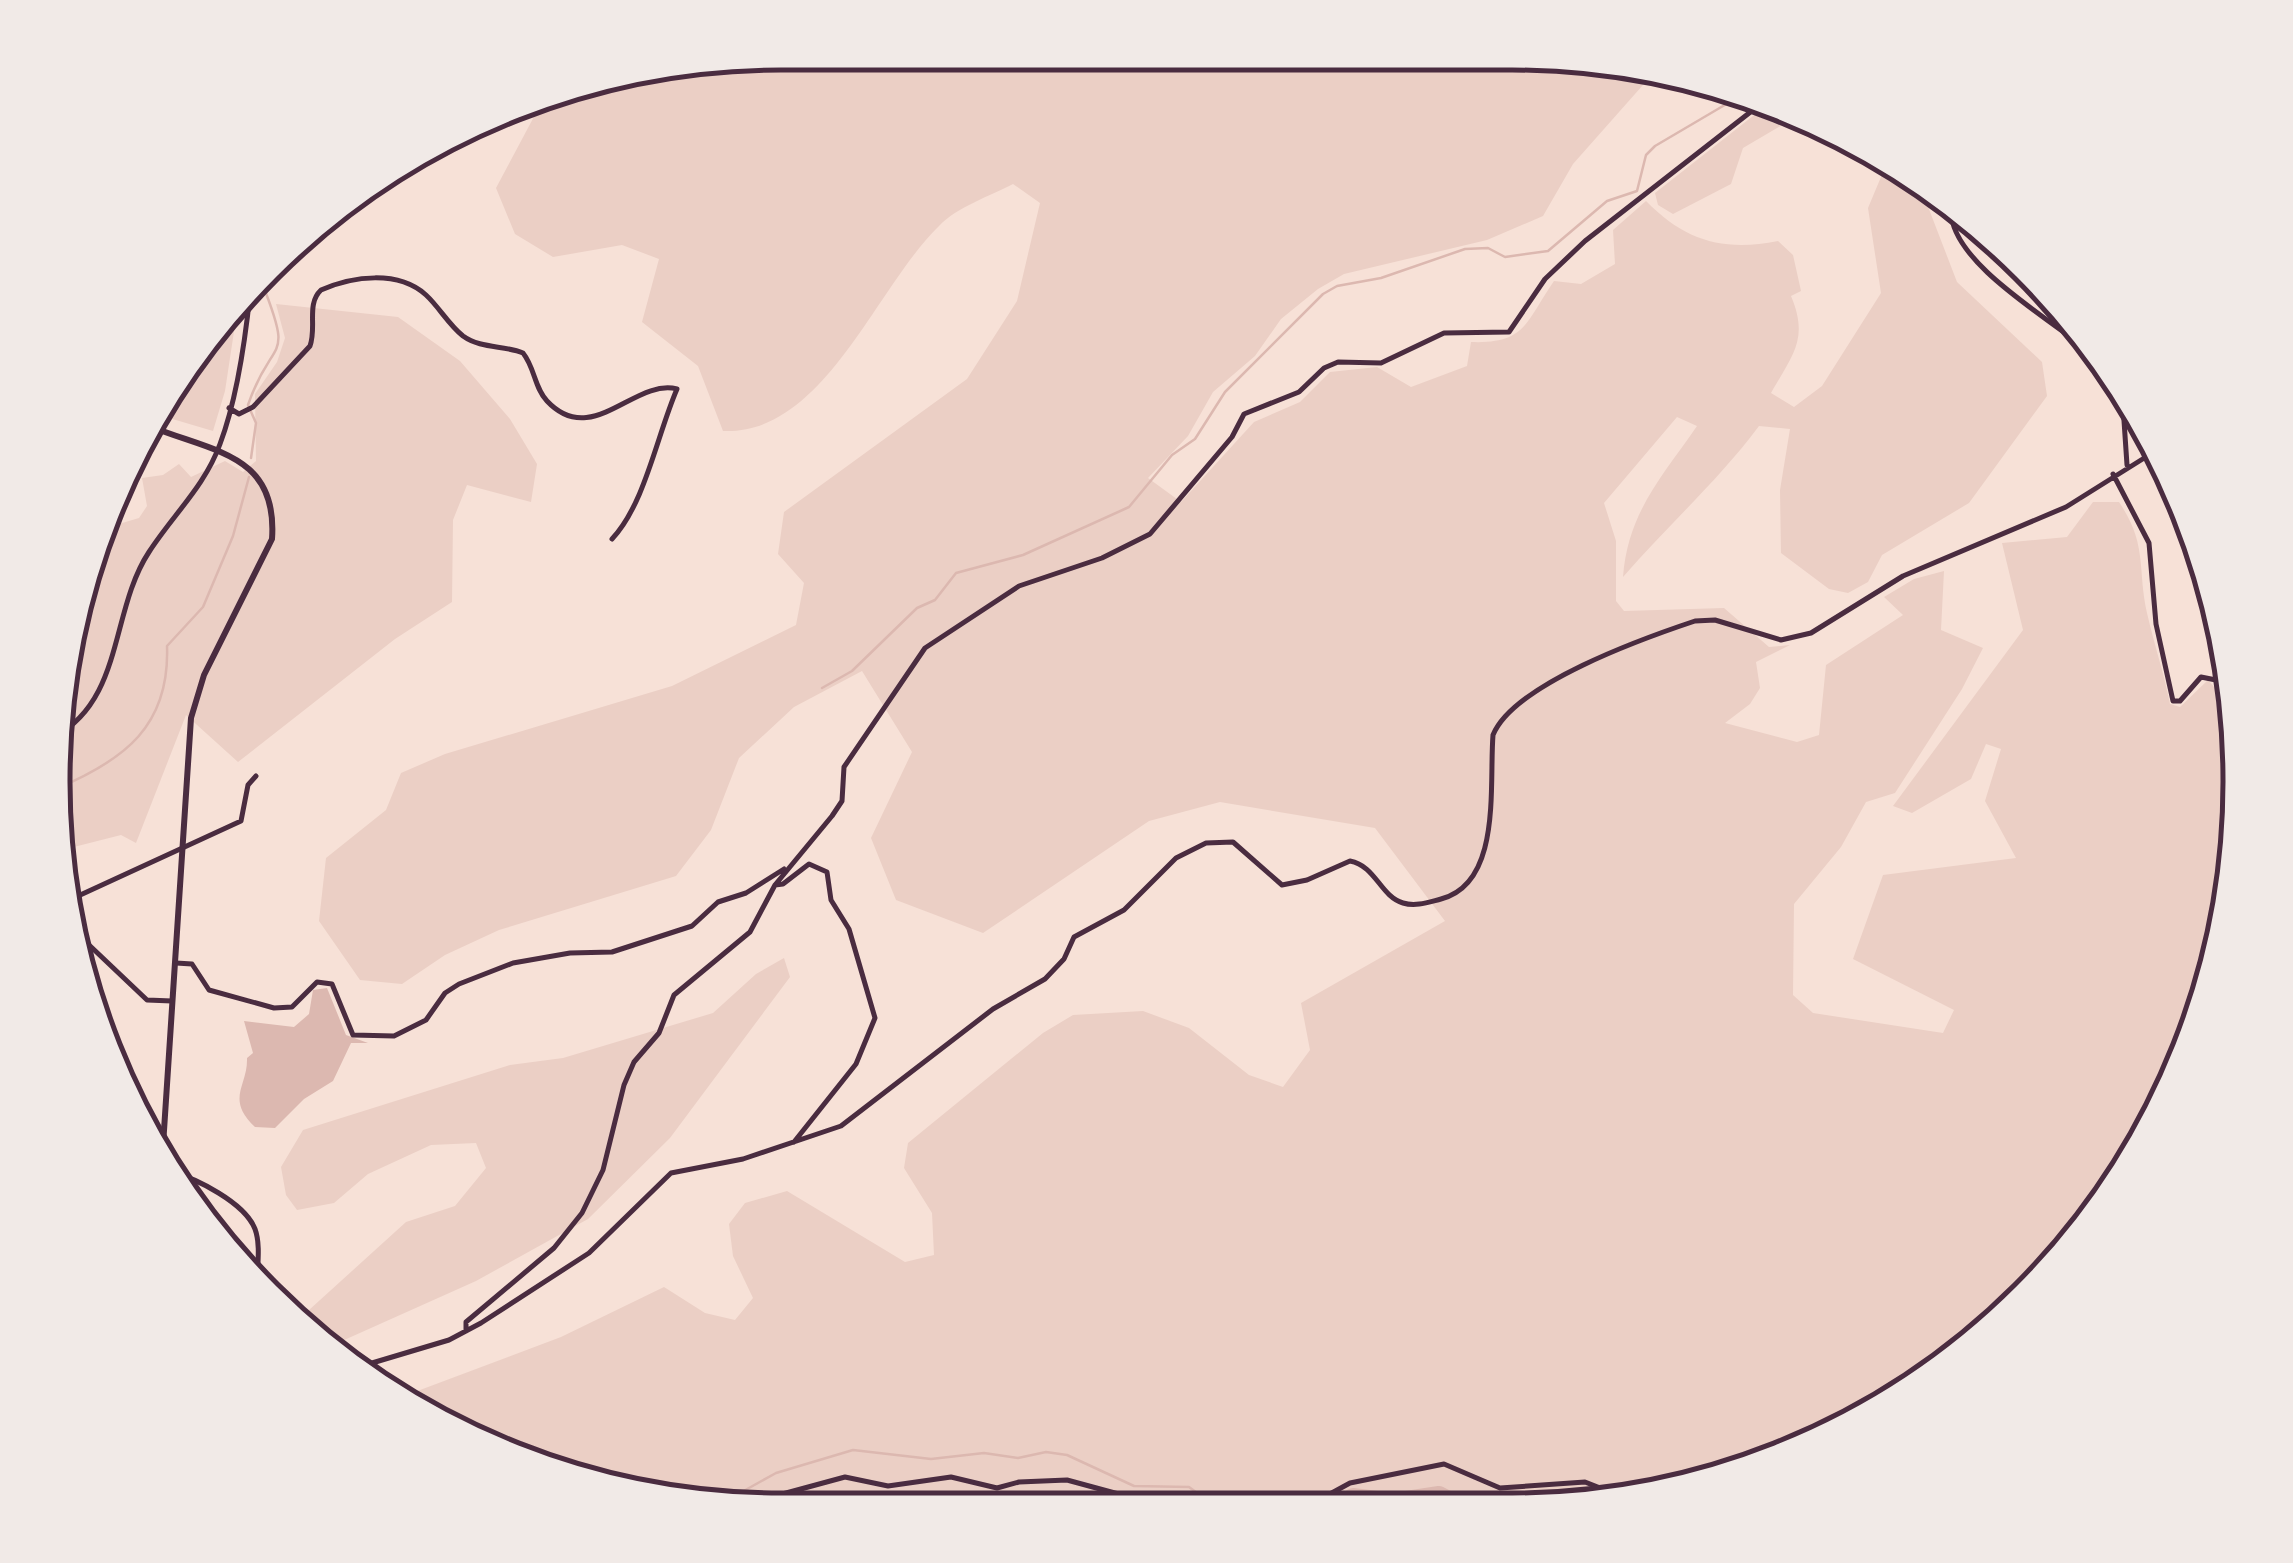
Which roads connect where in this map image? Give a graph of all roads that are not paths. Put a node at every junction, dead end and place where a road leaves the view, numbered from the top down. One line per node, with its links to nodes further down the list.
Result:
1 (1751, 112): 15 (street)
2 (1957, 227): 4 (street)
3 (247, 312): 5 (street)
4 (2058, 326)
5 (229, 408): 11 (street); 13 (street)
6 (2124, 420): 9 (street)
7 (162, 431): 19 (street)
8 (2144, 456): 9 (street)
9 (2127, 465): 10 (street)
10 (2113, 474): 12 (street); 22 (street)
11 (612, 539)
12 (2215, 680)
13 (73, 725)
14 (256, 776): 17 (street)
15 (791, 865): 16 (street); 19 (street)
16 (775, 885): 22 (street); 25 (street)
17 (80, 895)
18 (90, 945): 20 (street)
19 (176, 962): 20 (street)
20 (173, 1001): 21 (street)
21 (164, 1135)
22 (793, 1144): 25 (street)
23 (196, 1185): 24 (street)
24 (257, 1262)
25 (466, 1331): 26 (street)
26 (372, 1363)
27 (1599, 1487): 30 (street)
28 (783, 1493): 29 (street)
29 (1115, 1493)
30 (1332, 1493)

